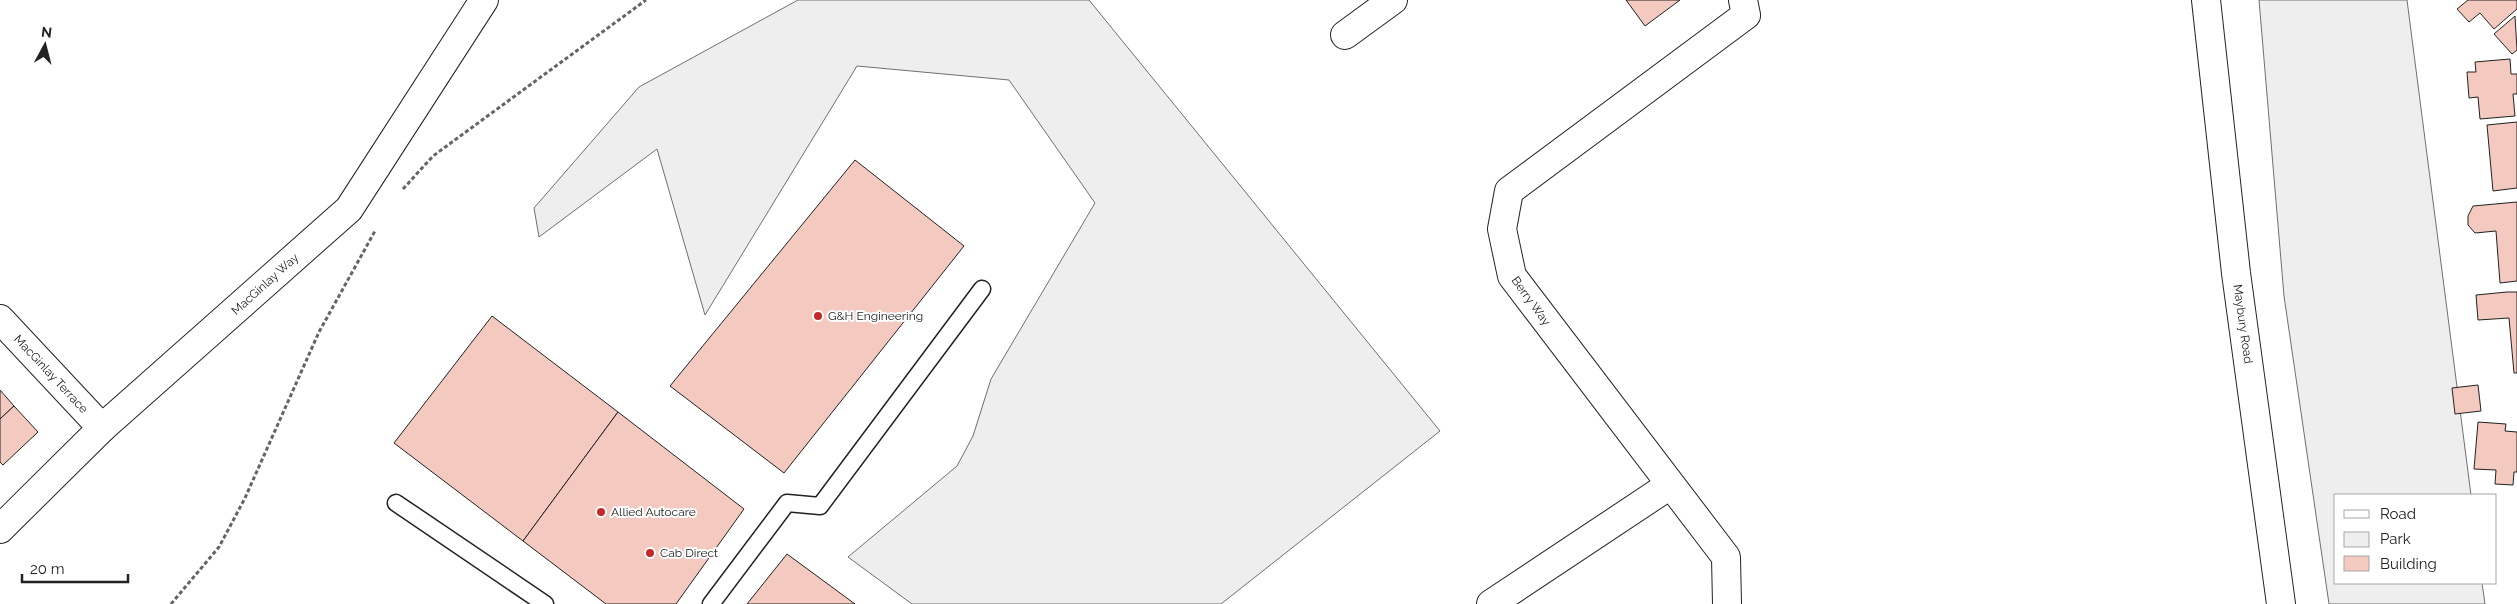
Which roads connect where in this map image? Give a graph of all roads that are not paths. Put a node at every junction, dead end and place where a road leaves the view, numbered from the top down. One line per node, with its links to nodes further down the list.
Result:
1 (484, 0): 10 (street, MacGinlay Way)
2 (1393, 0): 6 (street)
3 (1743, 0): 11 (street, Berry Way)
4 (2206, 0): 7 (street, Maybury Road)
5 (2213, 0): 7 (street, Maybury Road)
6 (1345, 35)
7 (2212, 43): 18 (street, Maybury Road)
8 (982, 290): 15 (lane)
9 (0, 319): 10 (street, MacGinlay Terrace)
10 (102, 428): 13 (street, MacGinlay Way)
11 (1670, 485): 16 (street); 17 (street, Berry Way)
12 (396, 503): 14 (lane)
13 (0, 529)
14 (546, 604)
15 (711, 604)
16 (1491, 604)
17 (1727, 604)
18 (2281, 604)

